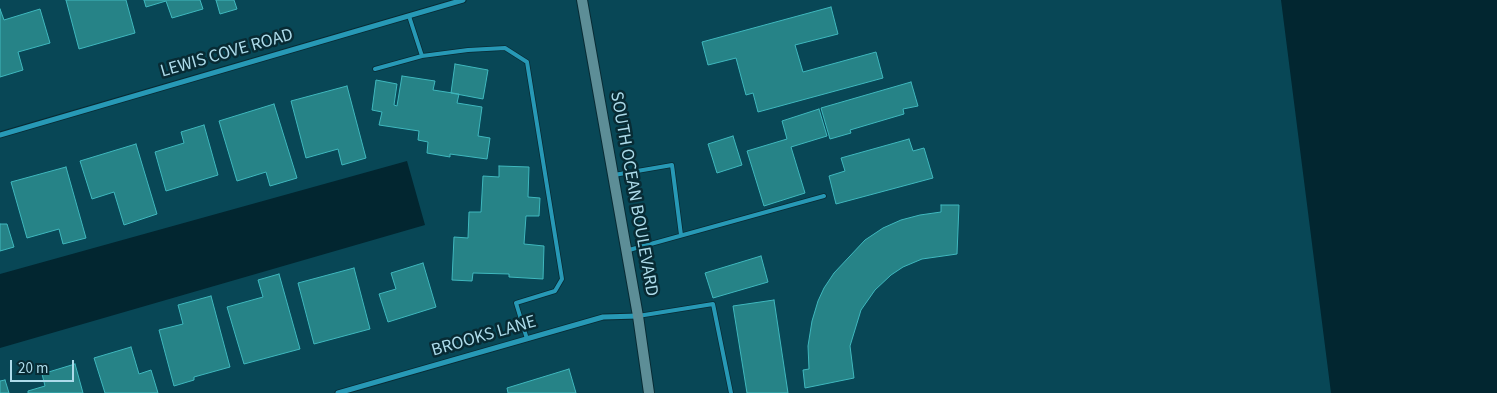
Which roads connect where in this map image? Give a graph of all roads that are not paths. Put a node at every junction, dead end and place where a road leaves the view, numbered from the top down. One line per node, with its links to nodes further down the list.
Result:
1 (463, 0): 3 (street, LEWIS COVE ROAD)
2 (582, 0): 7 (main road, SOUTH OCEAN BOULEVARD)
3 (409, 16): 4 (lane); 6 (street, LEWIS COVE ROAD)
4 (422, 56): 5 (lane); 12 (lane)
5 (375, 69)
6 (0, 135)
7 (613, 175): 9 (lane); 10 (main road, SOUTH OCEAN BOULEVARD)
8 (824, 196): 9 (lane)
9 (681, 235): 10 (lane)
10 (626, 251): 11 (main road, SOUTH OCEAN BOULEVARD)
11 (638, 316): 12 (street, BROOKS LANE); 14 (main road, SOUTH OCEAN BOULEVARD); 15 (lane)
12 (526, 339): 13 (street, BROOKS LANE)
13 (338, 393)
14 (649, 393)
15 (731, 393)

